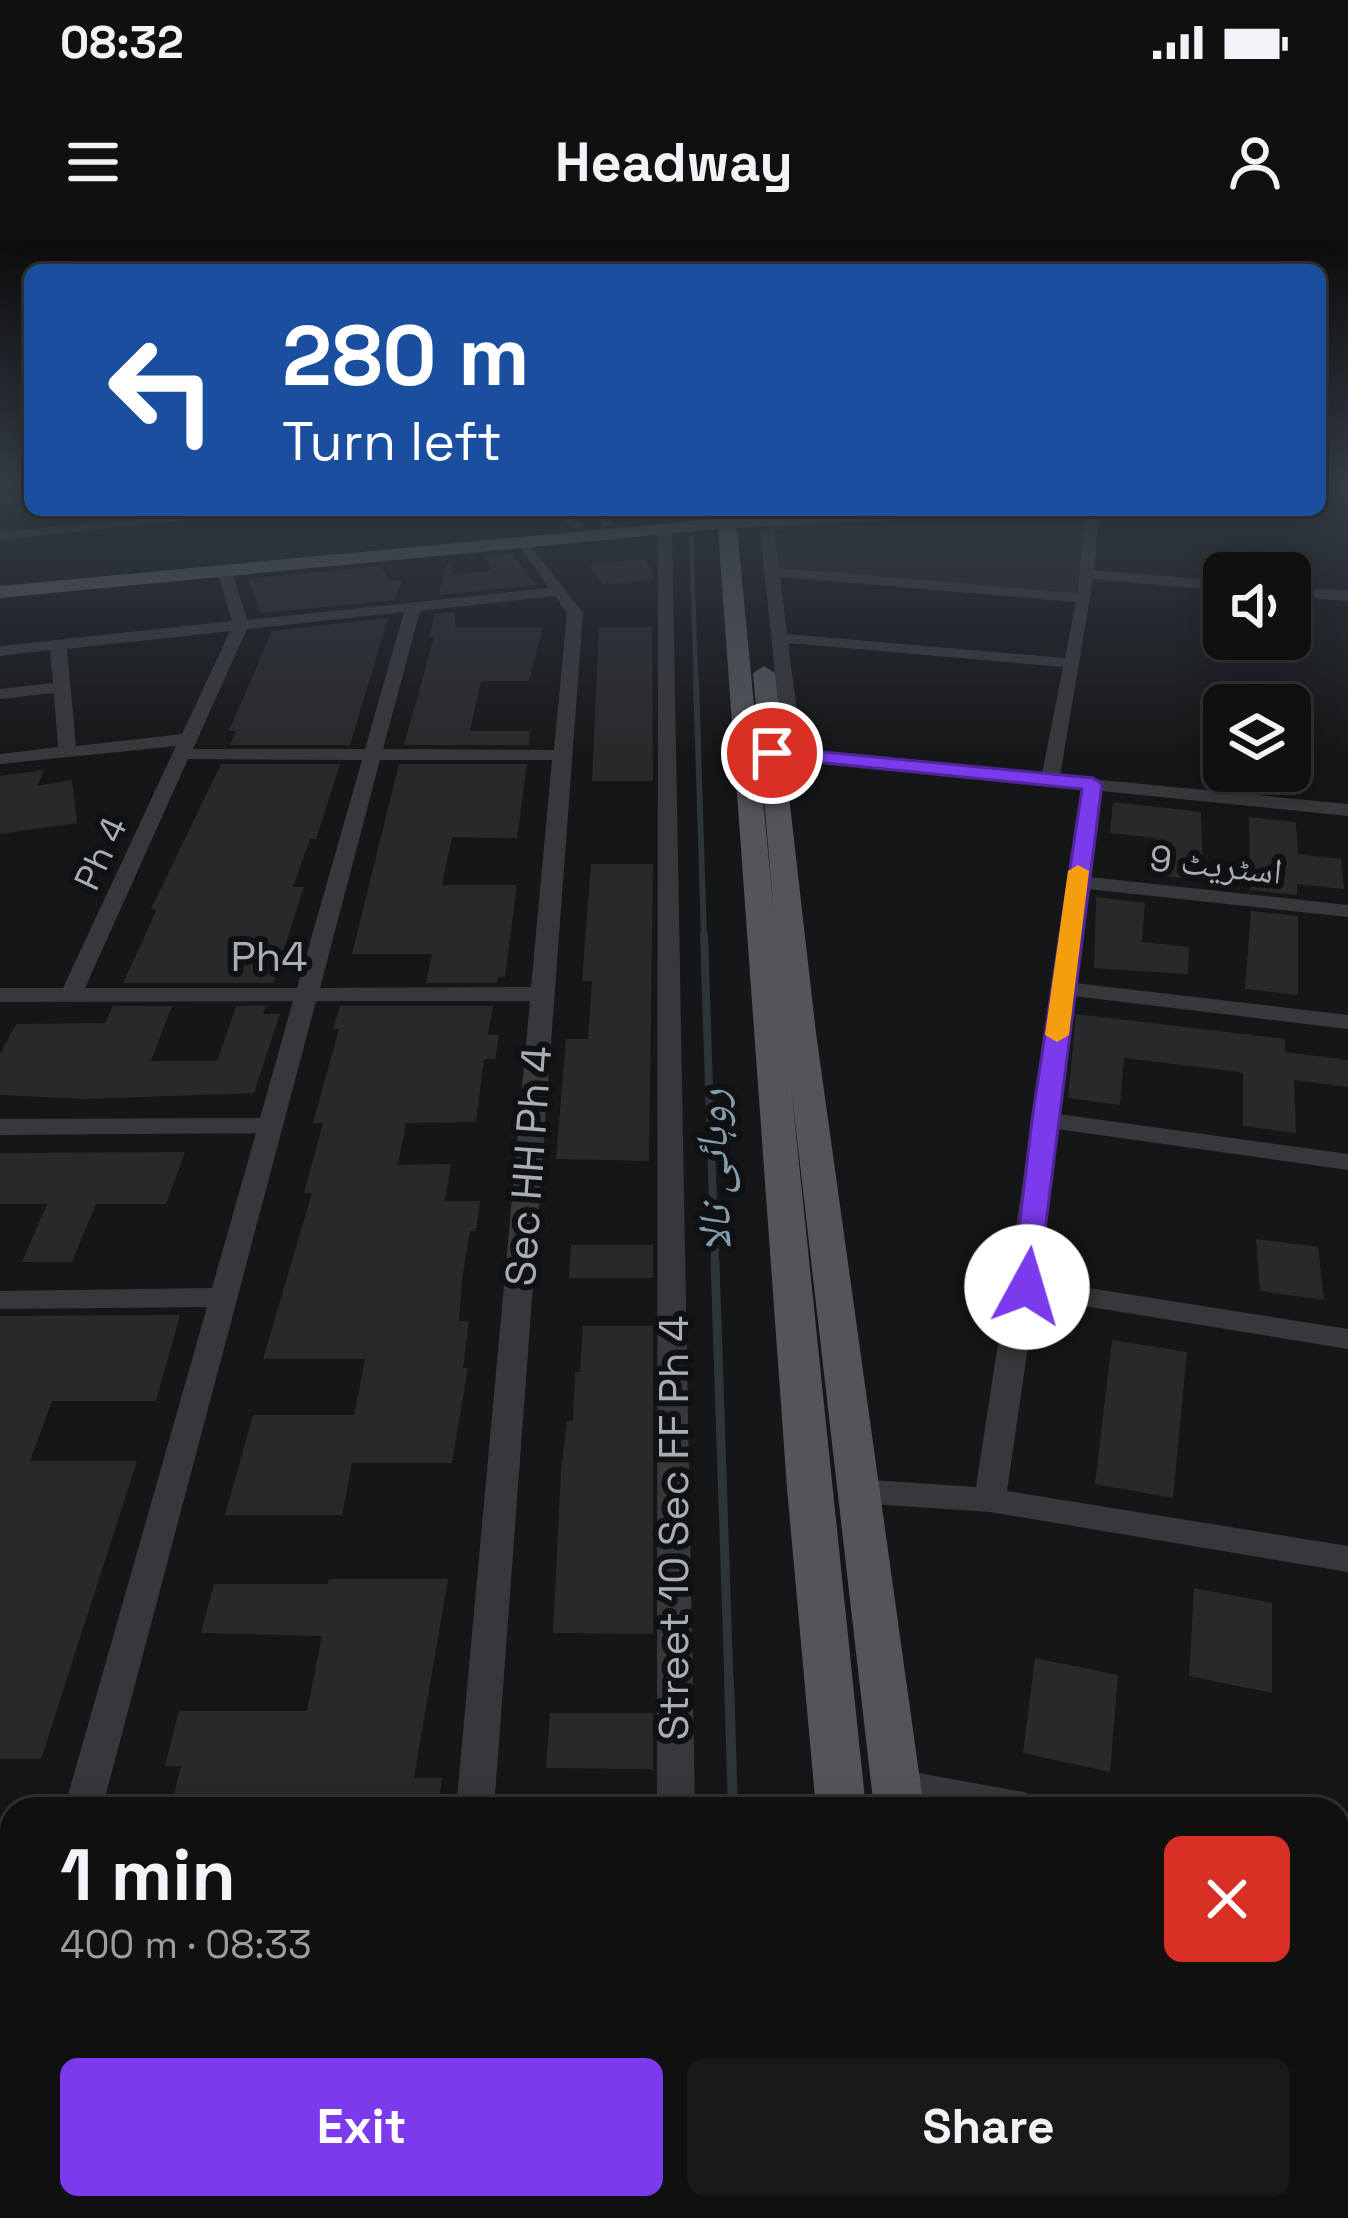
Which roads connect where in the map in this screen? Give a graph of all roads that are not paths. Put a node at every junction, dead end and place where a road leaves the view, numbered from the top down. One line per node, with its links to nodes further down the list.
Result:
1 (90, 573): 11 (main road)
2 (182, 573): 13 (main road)
3 (225, 573): 19 (street)
4 (547, 573): 14 (street, Sec HH Ph 4)
5 (668, 573): 57 (street, Street 10 Sec FF Ph 4)
6 (743, 573): 58 (main road)
7 (754, 573): 20 (main road)
8 (769, 573): 20 (street)
9 (785, 573): 17 (street)
10 (1085, 574): 12 (street); 17 (street)
11 (0, 582)
12 (1203, 584)
13 (0, 592)
14 (561, 592): 18 (street); 31 (street, Sec HH Ph 4)
15 (1311, 593): 16 (street)
16 (1348, 596)
17 (1084, 598): 22 (street)
18 (413, 607): 19 (street); 30 (street)
19 (241, 625): 24 (street); 27 (street, Ph 4)
20 (775, 650): 22 (street); 29 (main road)
21 (0, 651): 24 (street)
22 (1069, 663): 33 (street)
23 (0, 664): 24 (street)
24 (60, 666): 25 (street); 26 (street); 28 (street)
25 (0, 681)
26 (0, 694)
27 (186, 746): 28 (street, Ph 4); 30 (street); 41 (street, Ph 4)
28 (67, 752): 32 (street, Ph 4)
29 (783, 753): 33 (street); 52 (main road)
30 (373, 754): 31 (street); 42 (street)
31 (562, 755): 40 (street, Sec HH Ph 4)
32 (0, 759)
33 (1050, 780): 34 (street)
34 (1093, 784): 35 (street); 36 (street)
35 (1348, 809)
36 (1077, 882): 37 (street, اسٹریٹ 9); 38 (street)
37 (1348, 911)
38 (1064, 988): 43 (street); 44 (street)
39 (0, 994): 41 (street, Ph4)
40 (538, 994): 42 (street, Ph4); 56 (street, Sec HH Ph 4)
41 (71, 995): 42 (street, Ph4)
42 (309, 995): 45 (street)
43 (1348, 1022)
44 (1045, 1120): 47 (street); 48 (street)
45 (271, 1125): 46 (street); 49 (street)
46 (0, 1127)
47 (1348, 1162)
48 (1027, 1287): 51 (street); 53 (street)
49 (224, 1298): 50 (street); 55 (street)
50 (0, 1300)
51 (1348, 1339)
52 (856, 1491): 53 (street); 59 (main road)
53 (991, 1500): 54 (street)
54 (1348, 1559)
55 (85, 1797)
56 (477, 1797)
57 (676, 1797)
58 (840, 1797)
59 (897, 1797)

